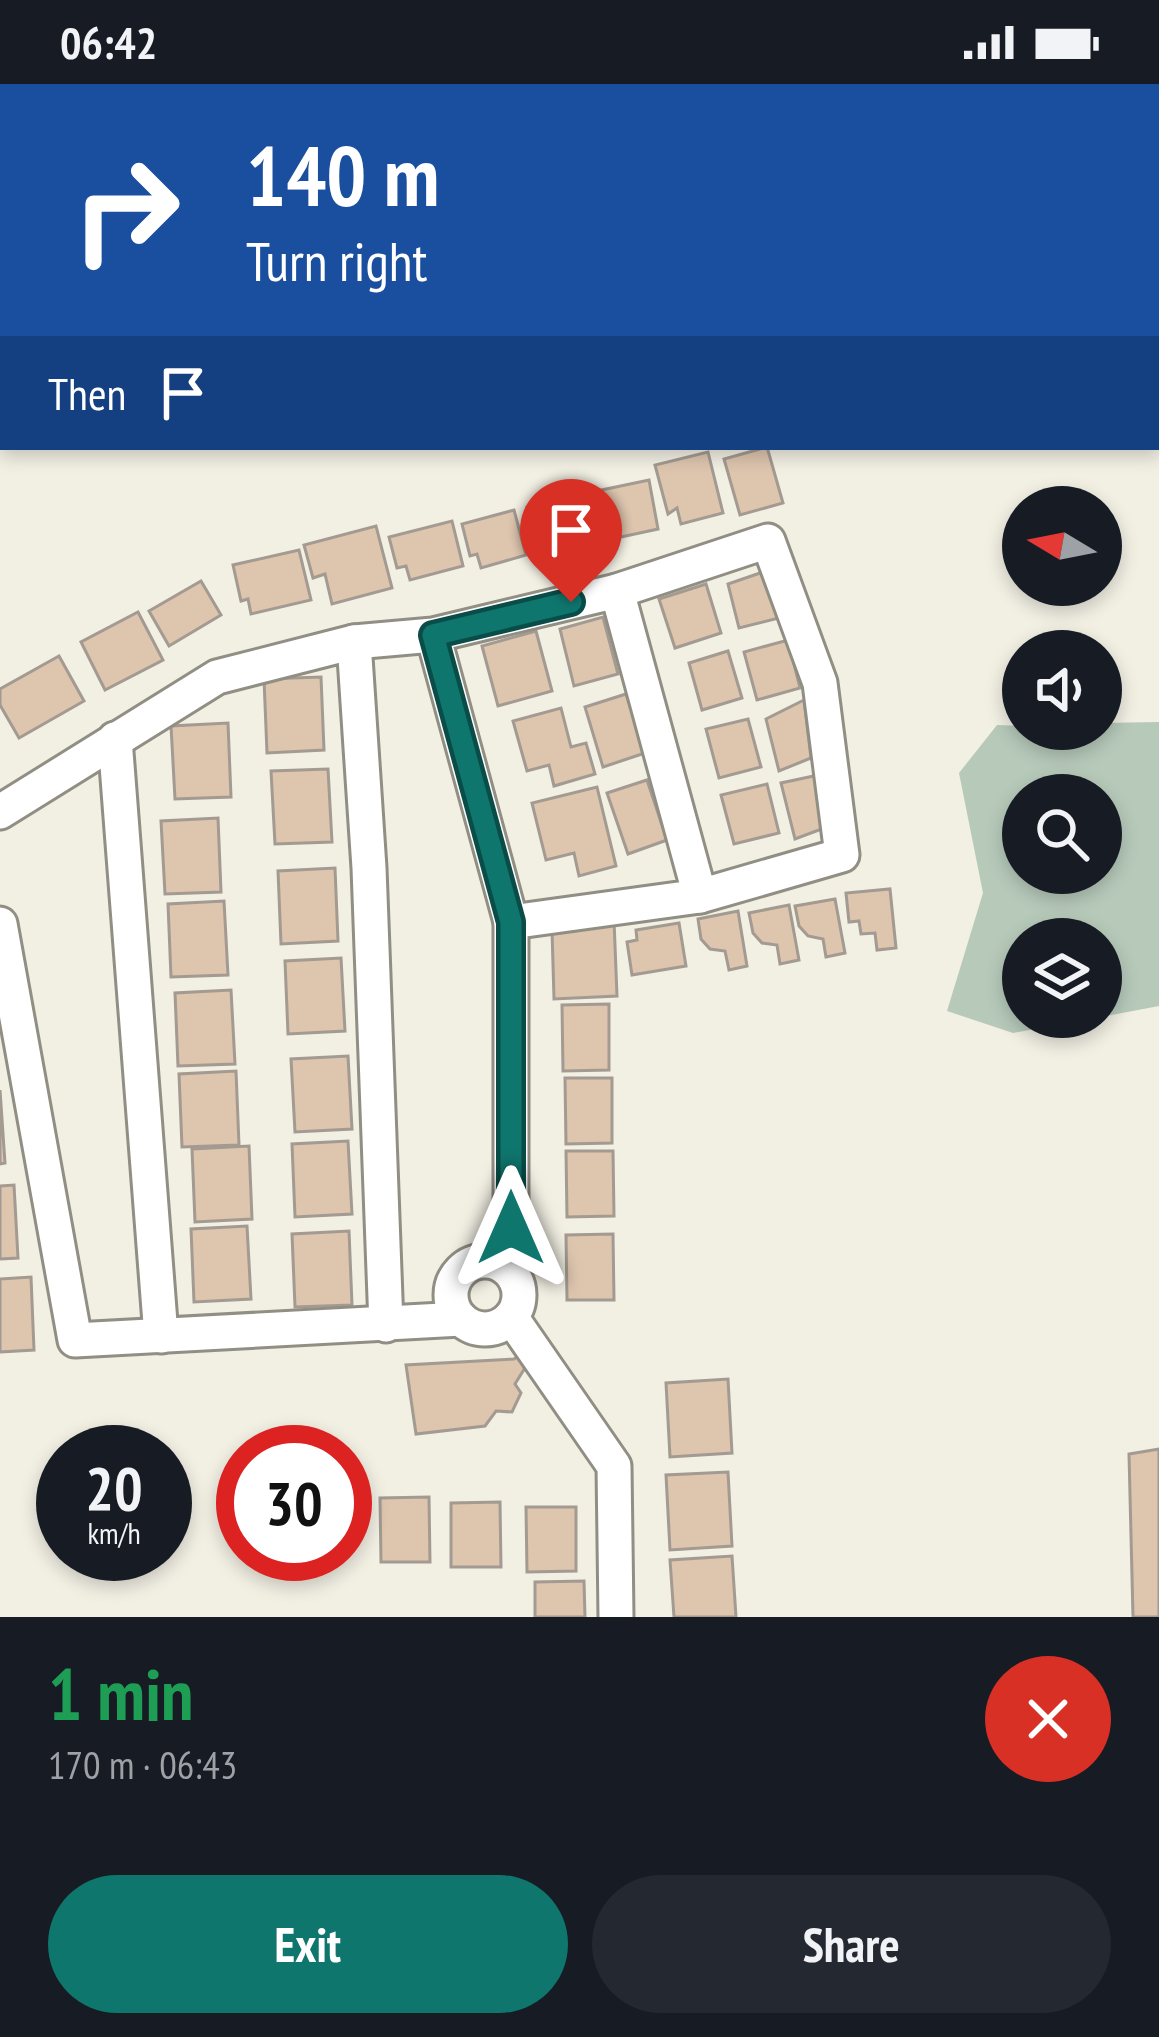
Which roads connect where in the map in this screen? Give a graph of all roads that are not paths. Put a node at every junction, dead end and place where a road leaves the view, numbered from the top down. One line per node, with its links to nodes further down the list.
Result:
1 (617, 591): 2 (street); 6 (street); 6 (street)
2 (433, 635): 3 (street); 7 (street)
3 (353, 642): 4 (street); 12 (street)
4 (115, 740): 5 (street); 13 (street)
5 (0, 812)
6 (700, 896): 7 (street)
7 (511, 922): 9 (street)
8 (0, 924): 13 (street)
9 (511, 1273): 10 (street); 11 (street)
10 (512, 1317): 11 (street); 14 (street)
11 (461, 1319): 12 (street)
12 (386, 1325): 13 (street)
13 (160, 1336)
14 (616, 1617)

